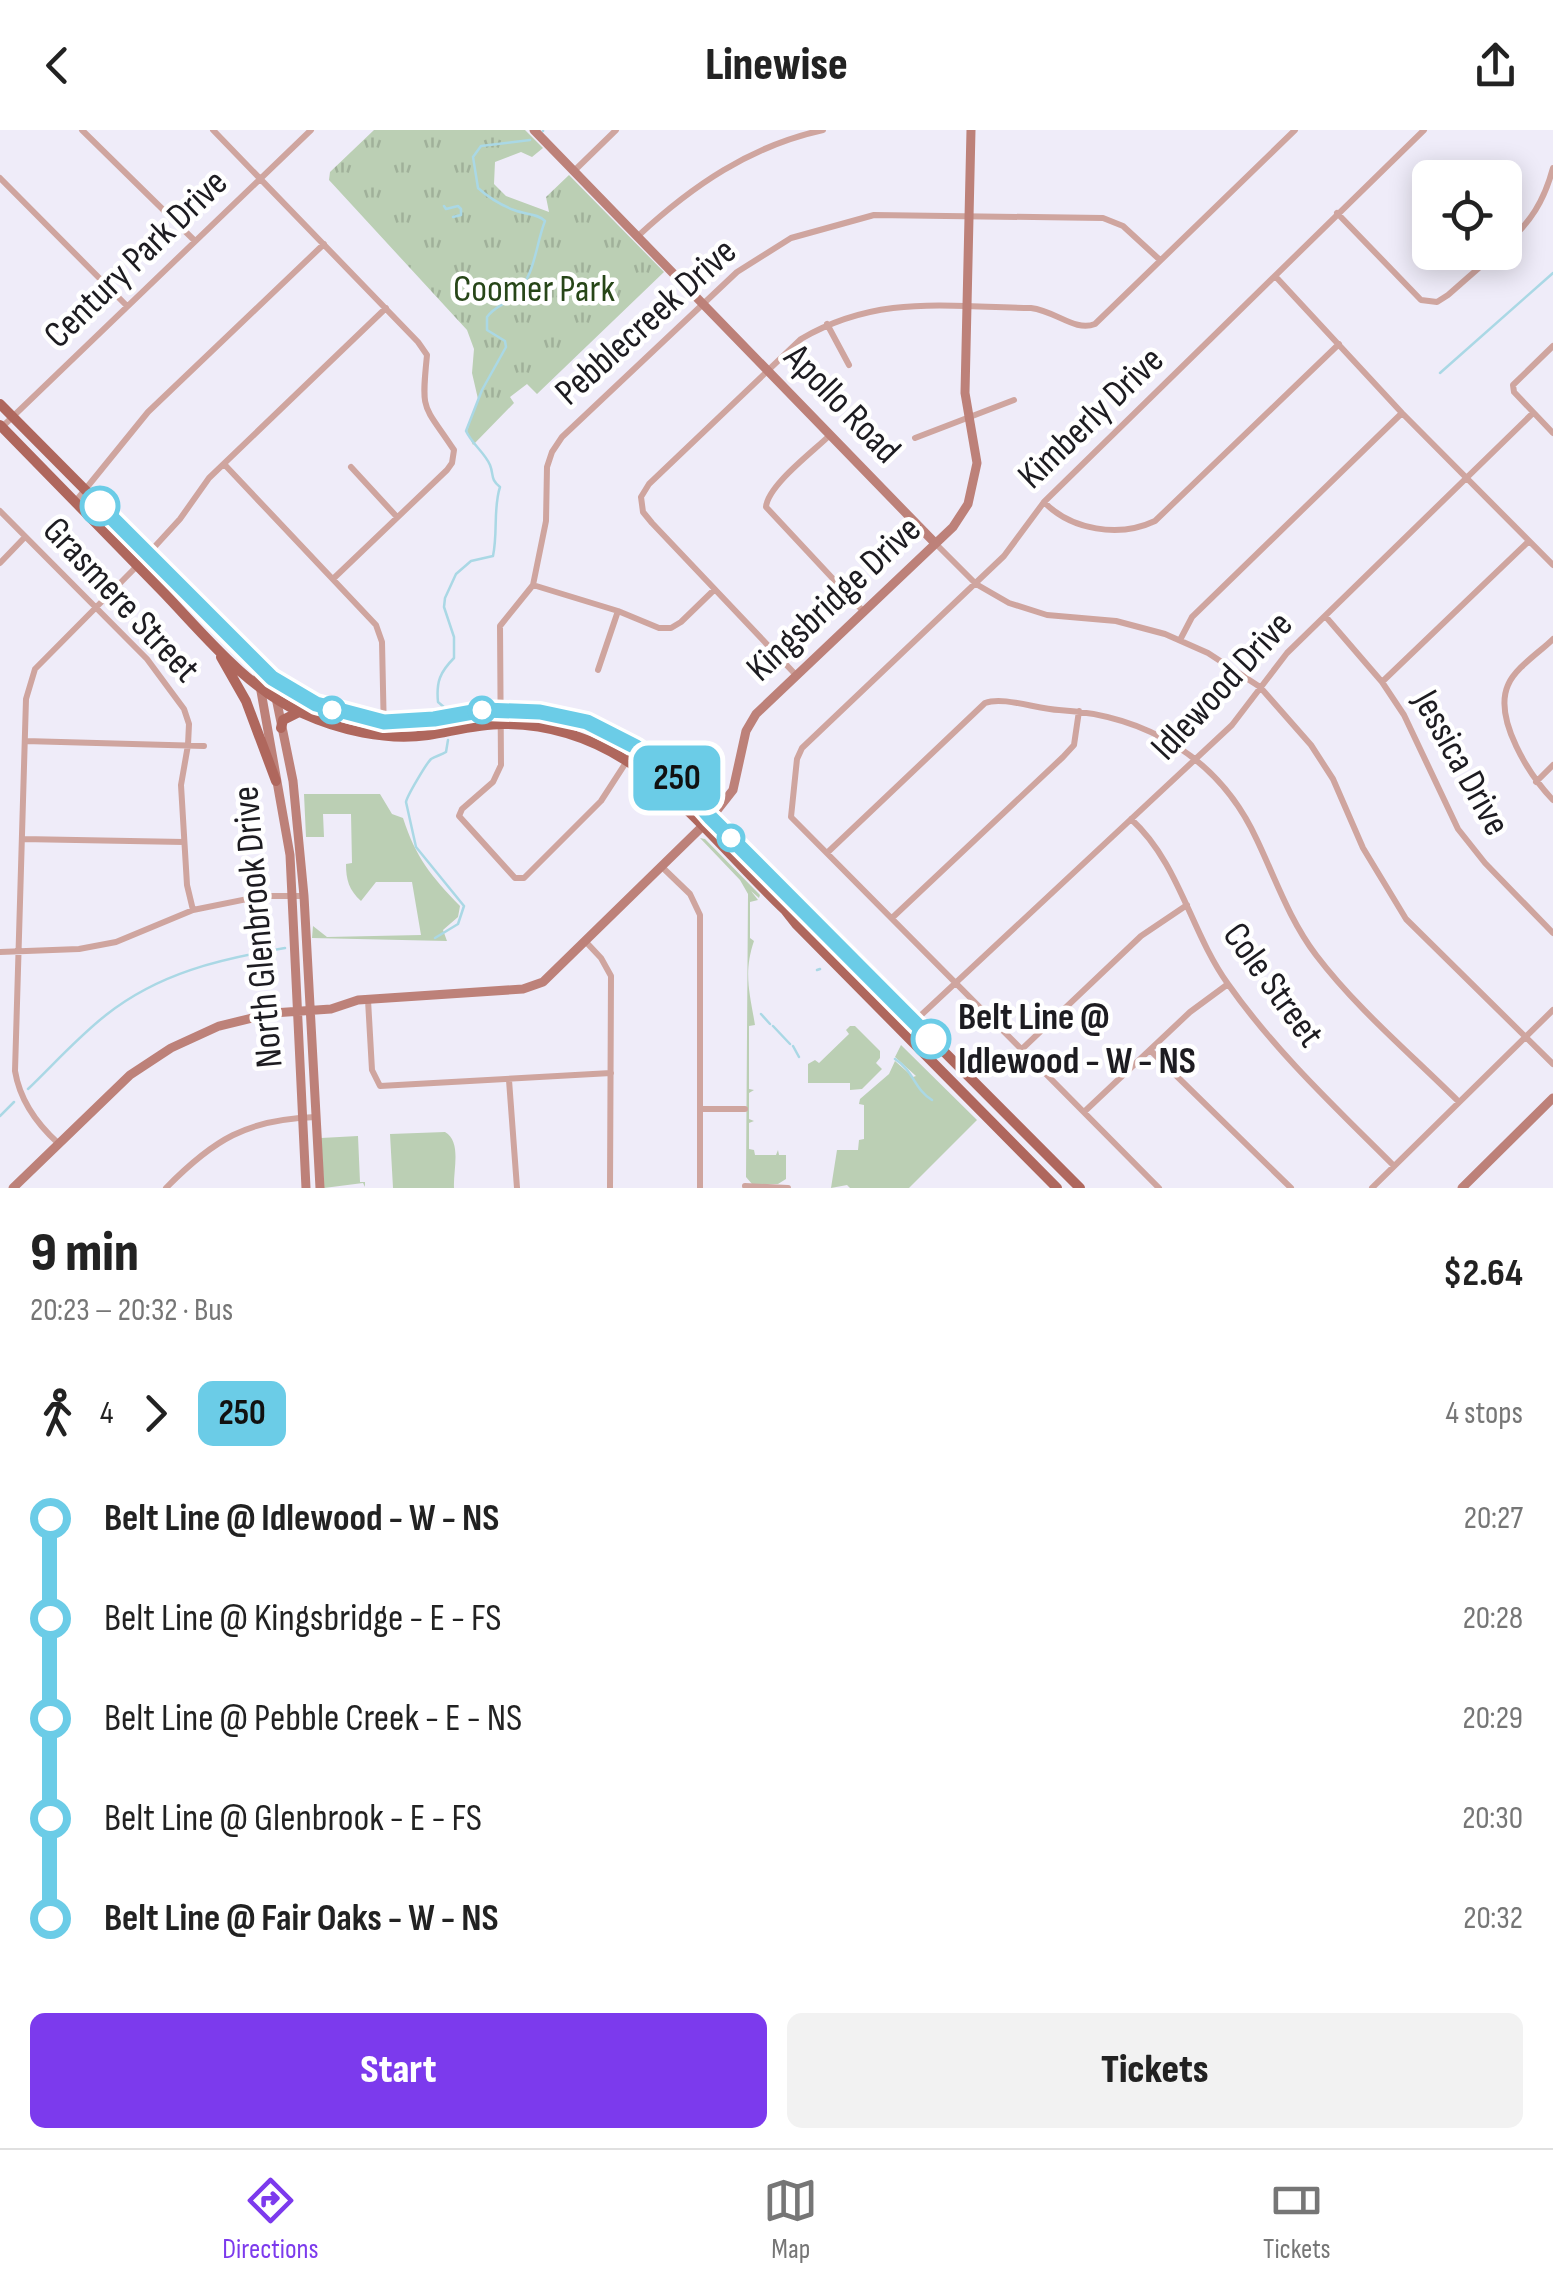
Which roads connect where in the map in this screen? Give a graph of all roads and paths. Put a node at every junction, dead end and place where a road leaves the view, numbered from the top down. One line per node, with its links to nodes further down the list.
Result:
1 (82, 130): 18 (street)
2 (213, 130): 13 (street)
3 (311, 130): 13 (street, Century Park Drive)
4 (534, 130): 11 (street, Apollo Road)
5 (616, 130): 11 (street)
6 (823, 130): 17 (street)
7 (970, 130): 15 (street, Kingsbridge Drive)
8 (1295, 130): 20 (street)
9 (1424, 130): 14 (street, Kimberly Drive)
10 (1553, 168): 16 (street)
11 (574, 170): 17 (street, Apollo Road)
12 (0, 178): 24 (street)
13 (261, 178): 18 (street, Century Park Drive); 19 (street)
14 (1337, 213): 21 (street); 22 (street, Kimberly Drive)
15 (968, 214): 20 (street, Pebblecreek Drive); 23 (street, Pebblecreek Drive); 25 (street, Kingsbridge Drive)
16 (1522, 226)
17 (638, 236): 23 (street, Apollo Road)
18 (195, 242): 24 (street, Century Park Drive)
19 (324, 244): 26 (street); 45 (street)
20 (1160, 260): 25 (street)
21 (1476, 270)
22 (1276, 277): 28 (street); 46 (street, Kimberly Drive)
23 (704, 302): 31 (street, Apollo Road); 59 (street, Pebblecreek Drive)
24 (127, 306): 36 (street, Century Park Drive)
25 (967, 307): 27 (street); 37 (street, Kingsbridge Drive)
26 (386, 308): 42 (street); 49 (street)
27 (827, 324): 30 (street); 31 (street)
28 (1340, 344): 34 (street); 46 (street)
29 (1553, 346): 35 (street)
30 (849, 365)
31 (767, 368): 40 (street, Apollo Road); 60 (street)
32 (1014, 400): 37 (street)
33 (0, 404): 36 (main road)
34 (1402, 413): 44 (street); 66 (street)
35 (1533, 414): 39 (street); 44 (street, Idlewood Drive)
36 (12, 416): 38 (street, Century Park Drive); 45 (main road)
37 (969, 418): 41 (street); 52 (street, Kingsbridge Drive)
38 (1, 427): 47 (main road)
39 (1553, 433)
40 (830, 435): 52 (street, Apollo Road); 62 (street)
41 (915, 438)
42 (224, 464): 53 (street); 57 (street)
43 (351, 467): 49 (street)
44 (1467, 480): 51 (street); 64 (street, Idlewood Drive)
45 (85, 490): 47 (street); 53 (main road)
46 (1044, 502): 58 (street, Kimberly Drive)
47 (74, 503): 56 (main road)
48 (0, 511): 50 (street, Grasmere Street)
49 (397, 517): 57 (street)
50 (26, 537): 54 (street); 61 (street, Grasmere Street)
51 (1529, 541): 55 (street); 72 (street)
52 (935, 543): 58 (street, Apollo Road); 62 (street, Kingsbridge Drive)
53 (147, 554): 56 (street); 68 (main road)
54 (0, 563)
55 (1553, 565)
56 (137, 566): 61 (street); 67 (main road)
57 (334, 578): 79 (street)
58 (976, 584): 66 (street, Apollo Road); 97 (street, Kimberly Drive)
59 (533, 586): 63 (street); 76 (street, Pebblecreek Drive)
60 (714, 590): 63 (street); 70 (street)
61 (95, 608): 83 (street); 84 (street, Grasmere Street)
62 (862, 611): 70 (street, Kingsbridge Drive)
63 (618, 612): 69 (street)
64 (1326, 616): 72 (street, Jessica Drive); 73 (street, Idlewood Drive)
65 (1553, 639): 91 (street)
66 (1180, 640): 73 (street, Apollo Road)
67 (216, 647): 74 (main road); 90 (main road)
68 (256, 663): 71 (main road); 74 (street, North Glenbrook Drive)
69 (598, 670)
70 (796, 675): 94 (street, Kingsbridge Drive)
71 (272, 678): 75 (street, North Glenbrook Drive); 79 (main road)
72 (1382, 682): 104 (street, Jessica Drive)
73 (1260, 687): 87 (street, Idlewood Drive); 117 (street, Apollo Road)
74 (260, 688): 75 (main road); 90 (street, North Glenbrook Drive)
75 (274, 699): 78 (main road); 81 (street, North Glenbrook Drive)
76 (501, 710): 79 (main road); 80 (street, Pebblecreek Drive); 86 (main road)
77 (1080, 711): 87 (street); 97 (street); 103 (street)
78 (298, 712): 81 (main road); 82 (main road)
79 (384, 722): 82 (street)
80 (502, 724): 82 (main road); 88 (main road); 88 (street, Pebblecreek Drive)
81 (281, 728): 100 (street, North Glenbrook Drive)
82 (384, 735)
83 (25, 741): 84 (street); 95 (street)
84 (188, 745): 85 (street); 96 (street, Grasmere Street)
85 (204, 746)
86 (636, 747): 88 (street); 94 (main road)
87 (1196, 758): 93 (street, Idlewood Drive); 124 (street)
88 (627, 760): 94 (main road)
89 (1553, 764): 91 (street)
90 (276, 781): 99 (street, North Glenbrook Drive)
91 (1536, 782): 92 (street)
92 (1553, 800)
93 (1131, 819): 101 (street, Cole Street); 110 (street, Idlewood Drive)
94 (706, 822): 98 (street, Kingsbridge Drive); 105 (main road); 107 (main road)
95 (22, 839): 96 (street); 109 (street)
96 (184, 842): 102 (street, Grasmere Street)
97 (827, 852): 103 (street)
98 (662, 867): 106 (street, Kingsbridge Drive); 125 (street)
99 (292, 896): 100 (street); 102 (street); 114 (street, North Glenbrook Drive)
100 (304, 896): 114 (street, North Glenbrook Drive)
101 (1187, 905): 111 (street, Cole Street); 118 (street)
102 (193, 910): 109 (street)
103 (892, 918): 110 (street)
104 (1553, 934)
105 (830, 937): 107 (main road); 115 (main road)
106 (586, 942): 112 (street, Kingsbridge Drive); 121 (street)
107 (820, 947): 116 (main road)
108 (0, 952): 109 (street)
109 (17, 953): 130 (street)
110 (957, 984): 115 (street, Idlewood Drive); 118 (street)
111 (1228, 984): 119 (street); 131 (street, Cole Street)
112 (368, 1000): 114 (street, Kingsbridge Drive); 122 (street)
113 (1553, 1010): 117 (street)
114 (304, 1011): 128 (street, North Glenbrook Drive); 129 (street, North Glenbrook Drive); 130 (street, Kingsbridge Drive)
115 (914, 1022): 116 (street, Idlewood Drive); 142 (main road)
116 (904, 1032): 141 (main road)
117 (1525, 1036): 120 (street, Apollo Road); 124 (street)
118 (1022, 1049): 127 (street)
119 (1150, 1050): 127 (street); 144 (street)
120 (1553, 1064)
121 (611, 1074): 122 (street); 138 (street)
122 (509, 1080): 137 (street)
123 (1553, 1098): 146 (street)
124 (1459, 1102): 131 (street)
125 (700, 1109): 126 (street); 139 (street)
126 (745, 1109)
127 (1084, 1112): 143 (street)
128 (304, 1117): 129 (street); 134 (street); 135 (street, North Glenbrook Drive)
129 (316, 1117): 136 (street, North Glenbrook Drive)
130 (58, 1143): 133 (street, Kingsbridge Drive)
131 (1394, 1166): 145 (street)
132 (744, 1186): 140 (street)
133 (13, 1188)
134 (166, 1188)
135 (306, 1188)
136 (320, 1188)
137 (518, 1188)
138 (610, 1188)
139 (700, 1188)
140 (788, 1188)
141 (1057, 1188)
142 (1080, 1188)
143 (1159, 1188)
144 (1291, 1188)
145 (1372, 1188)
146 (1462, 1188)

